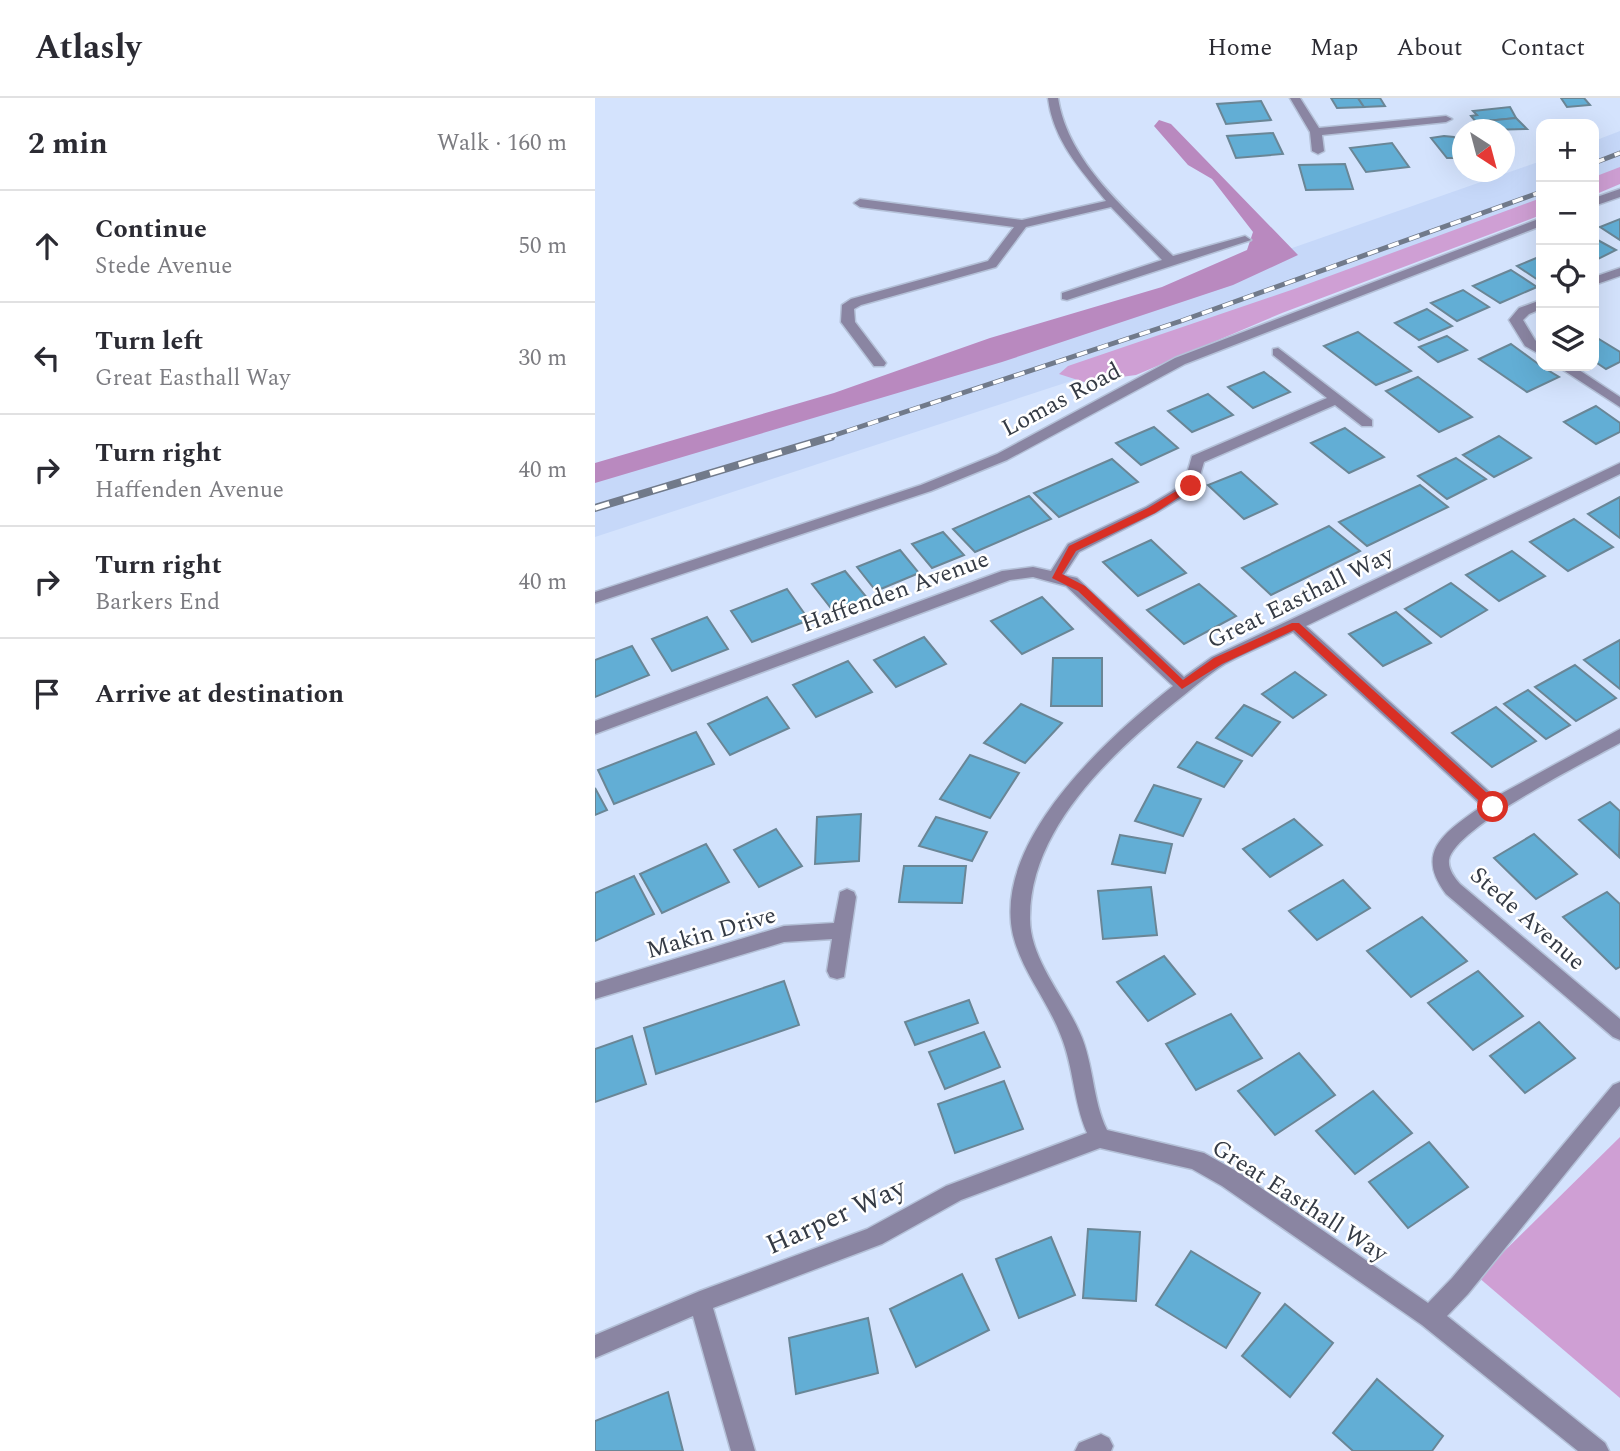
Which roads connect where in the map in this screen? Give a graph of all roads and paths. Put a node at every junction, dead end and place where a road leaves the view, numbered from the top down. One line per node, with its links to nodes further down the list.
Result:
1 (1053, 98): 11 (street)
2 (1295, 98): 6 (street)
3 (1414, 107): 5 (street)
4 (1446, 119): 5 (street)
5 (1425, 121): 6 (street)
6 (1316, 132): 7 (street)
7 (1318, 151)
8 (1620, 192): 9 (street)
9 (1599, 200)
10 (859, 203): 12 (street)
11 (1114, 203): 12 (street); 15 (street)
12 (1022, 224): 22 (street)
13 (1536, 224): 29 (street, Lomas Road)
14 (1245, 240): 15 (street)
15 (1170, 261): 18 (street)
16 (1620, 272): 17 (street)
17 (1599, 279)
18 (1067, 296)
19 (1536, 306): 20 (street)
20 (1536, 348)
21 (1278, 352): 24 (street)
22 (879, 363)
23 (1572, 371): 25 (street)
24 (1337, 399): 26 (street); 28 (street)
25 (1620, 402)
26 (1367, 424)
27 (1620, 468): 30 (street, Great Easthall Way)
28 (1056, 576): 31 (street, Haffenden Avenue); 32 (street, Haffenden Avenue)
29 (595, 598)
30 (1296, 625): 31 (street, Great Easthall Way); 34 (street)
31 (1182, 685): 41 (street, Great Easthall Way)
32 (595, 728)
33 (1620, 735): 34 (street, Stede Avenue)
34 (1493, 807): 39 (street, Stede Avenue)
35 (847, 897): 36 (street)
36 (843, 930): 37 (street); 38 (street, Makin Drive)
37 (837, 971)
38 (595, 991)
39 (1620, 1031)
40 (1620, 1091): 43 (street)
41 (1100, 1138): 42 (street, Harper Way); 43 (street, Great Easthall Way)
42 (700, 1302): 44 (street, Harper Way); 45 (street)
43 (1430, 1317): 46 (street, Great Easthall Way)
44 (595, 1347)
45 (743, 1451)
46 (1597, 1451)

